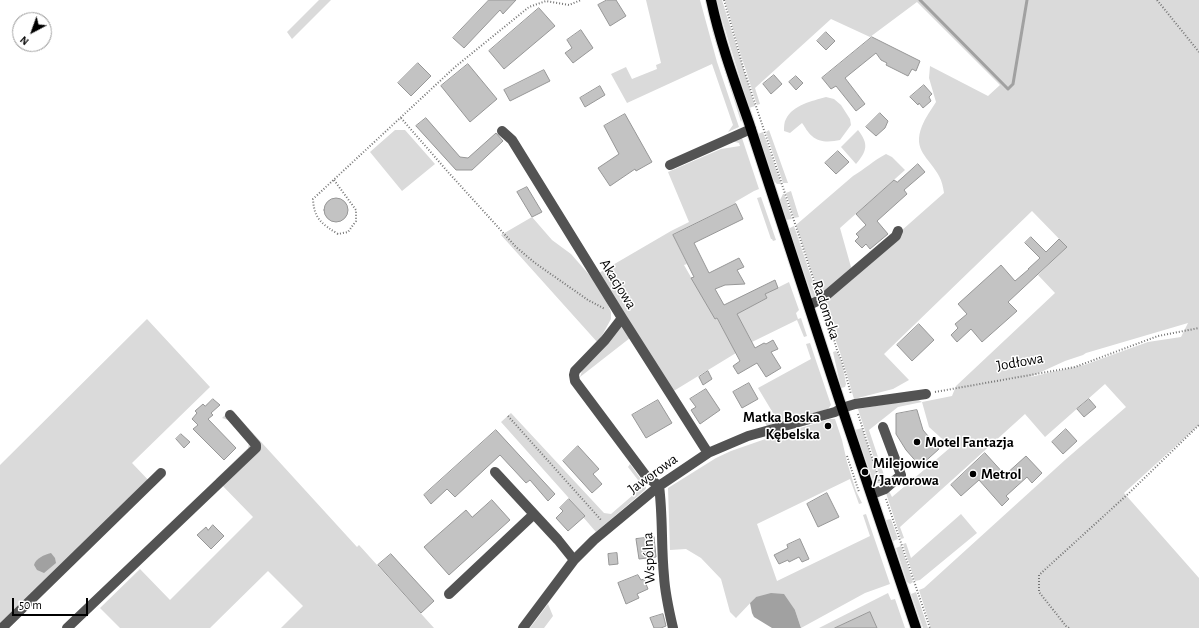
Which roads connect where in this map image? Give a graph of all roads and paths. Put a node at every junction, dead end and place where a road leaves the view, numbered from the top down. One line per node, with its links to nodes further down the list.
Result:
1 (581, 0): 6 (path)
2 (711, 0): 7 (main road, Radomska)
3 (724, 0): 12 (path)
4 (1157, 0): 5 (path)
5 (1199, 52)
6 (400, 118): 10 (path); 14 (path)
7 (751, 129): 9 (street); 13 (main road, Radomska)
8 (502, 131): 14 (street, Akacjowa)
9 (670, 164)
10 (334, 180): 10 (path)
11 (898, 231): 12 (street)
12 (820, 301): 13 (street); 17 (path)
13 (809, 305): 18 (main road, Radomska)
14 (622, 318): 23 (street, Akacjowa); 26 (street)
15 (1199, 328): 16 (path, Jodłowa)
16 (926, 394): 17 (street)
17 (855, 404): 18 (street); 27 (path)
18 (842, 408): 23 (street, Jaworowa); 28 (main road, Radomska)
19 (230, 415): 34 (street)
20 (508, 416): 30 (path)
21 (1199, 425): 39 (path)
22 (883, 427): 27 (street)
23 (708, 453): 26 (street, Jaworowa)
24 (495, 472): 29 (street)
25 (162, 473): 33 (street)
26 (659, 486): 30 (street, Jaworowa); 36 (street, Wspólna)
27 (883, 490): 28 (street); 38 (path)
28 (872, 494): 37 (main road, Radomska)
29 (534, 514): 31 (street); 32 (street)
30 (608, 528): 31 (street, Jaworowa)
31 (574, 560): 35 (street, Jaworowa)
32 (449, 594)
33 (2, 628)
34 (67, 628)
35 (523, 628)
36 (673, 628)
37 (916, 628)
38 (930, 628)
39 (1070, 628)

